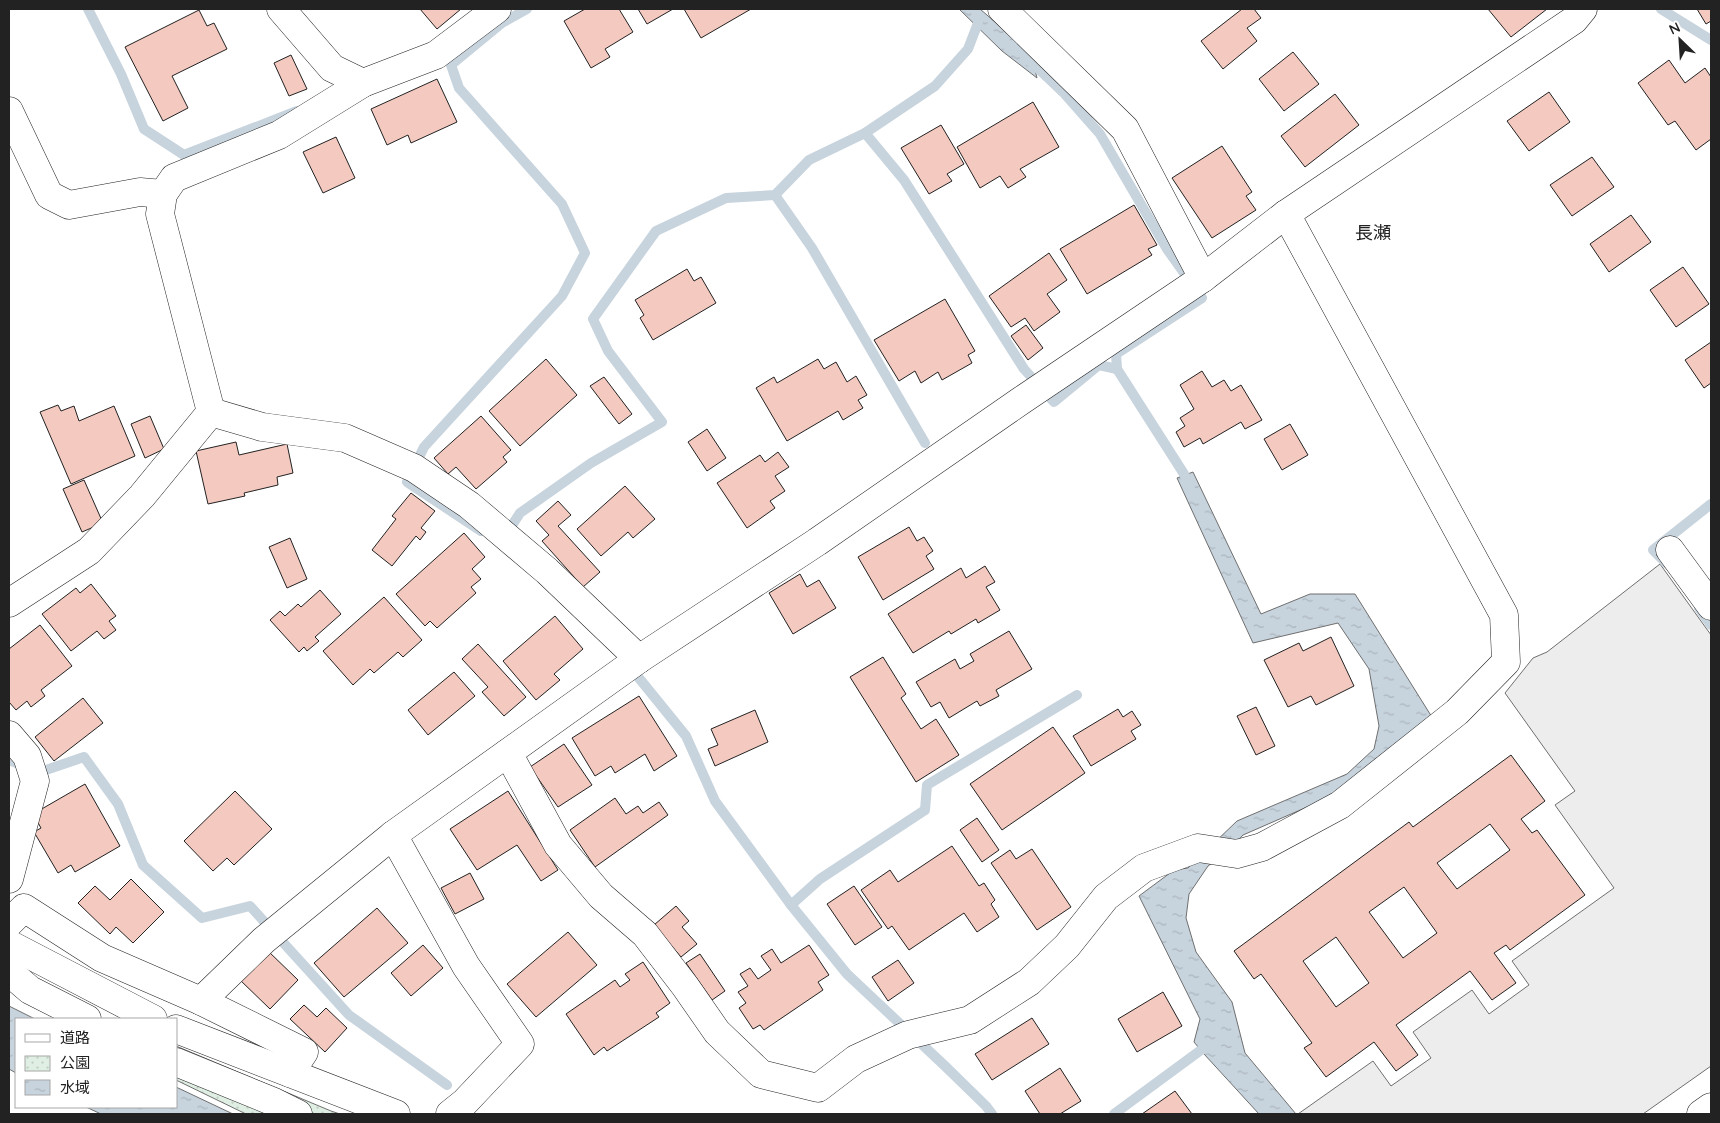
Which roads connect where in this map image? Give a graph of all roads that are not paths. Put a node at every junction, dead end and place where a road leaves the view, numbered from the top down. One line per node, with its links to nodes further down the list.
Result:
1 (281, 9): 5 (street)
2 (497, 9): 5 (street)
3 (1002, 9): 9 (street)
4 (1584, 9): 8 (street)
5 (363, 83): 7 (street)
6 (9, 111): 7 (street)
7 (163, 194): 10 (street)
8 (1286, 214): 9 (street); 16 (street)
9 (1193, 284): 14 (street)
10 (211, 412): 12 (street); 14 (street)
11 (1670, 550): 13 (street)
12 (9, 603)
13 (1711, 606)
14 (629, 666): 16 (street)
15 (9, 735): 18 (street)
16 (508, 753): 17 (street)
17 (393, 835): 22 (street); 31 (street)
18 (9, 879)
19 (14, 906): 22 (street)
20 (9, 944): 24 (street)
21 (9, 972): 23 (street)
22 (201, 1001): 27 (street)
23 (85, 1018)
24 (151, 1018)
25 (178, 1030): 27 (street)
26 (178, 1063): 29 (street)
27 (290, 1072): 30 (street)
28 (1711, 1107): 32 (street)
29 (298, 1114)
30 (396, 1114)
31 (450, 1114)
32 (1701, 1114)

